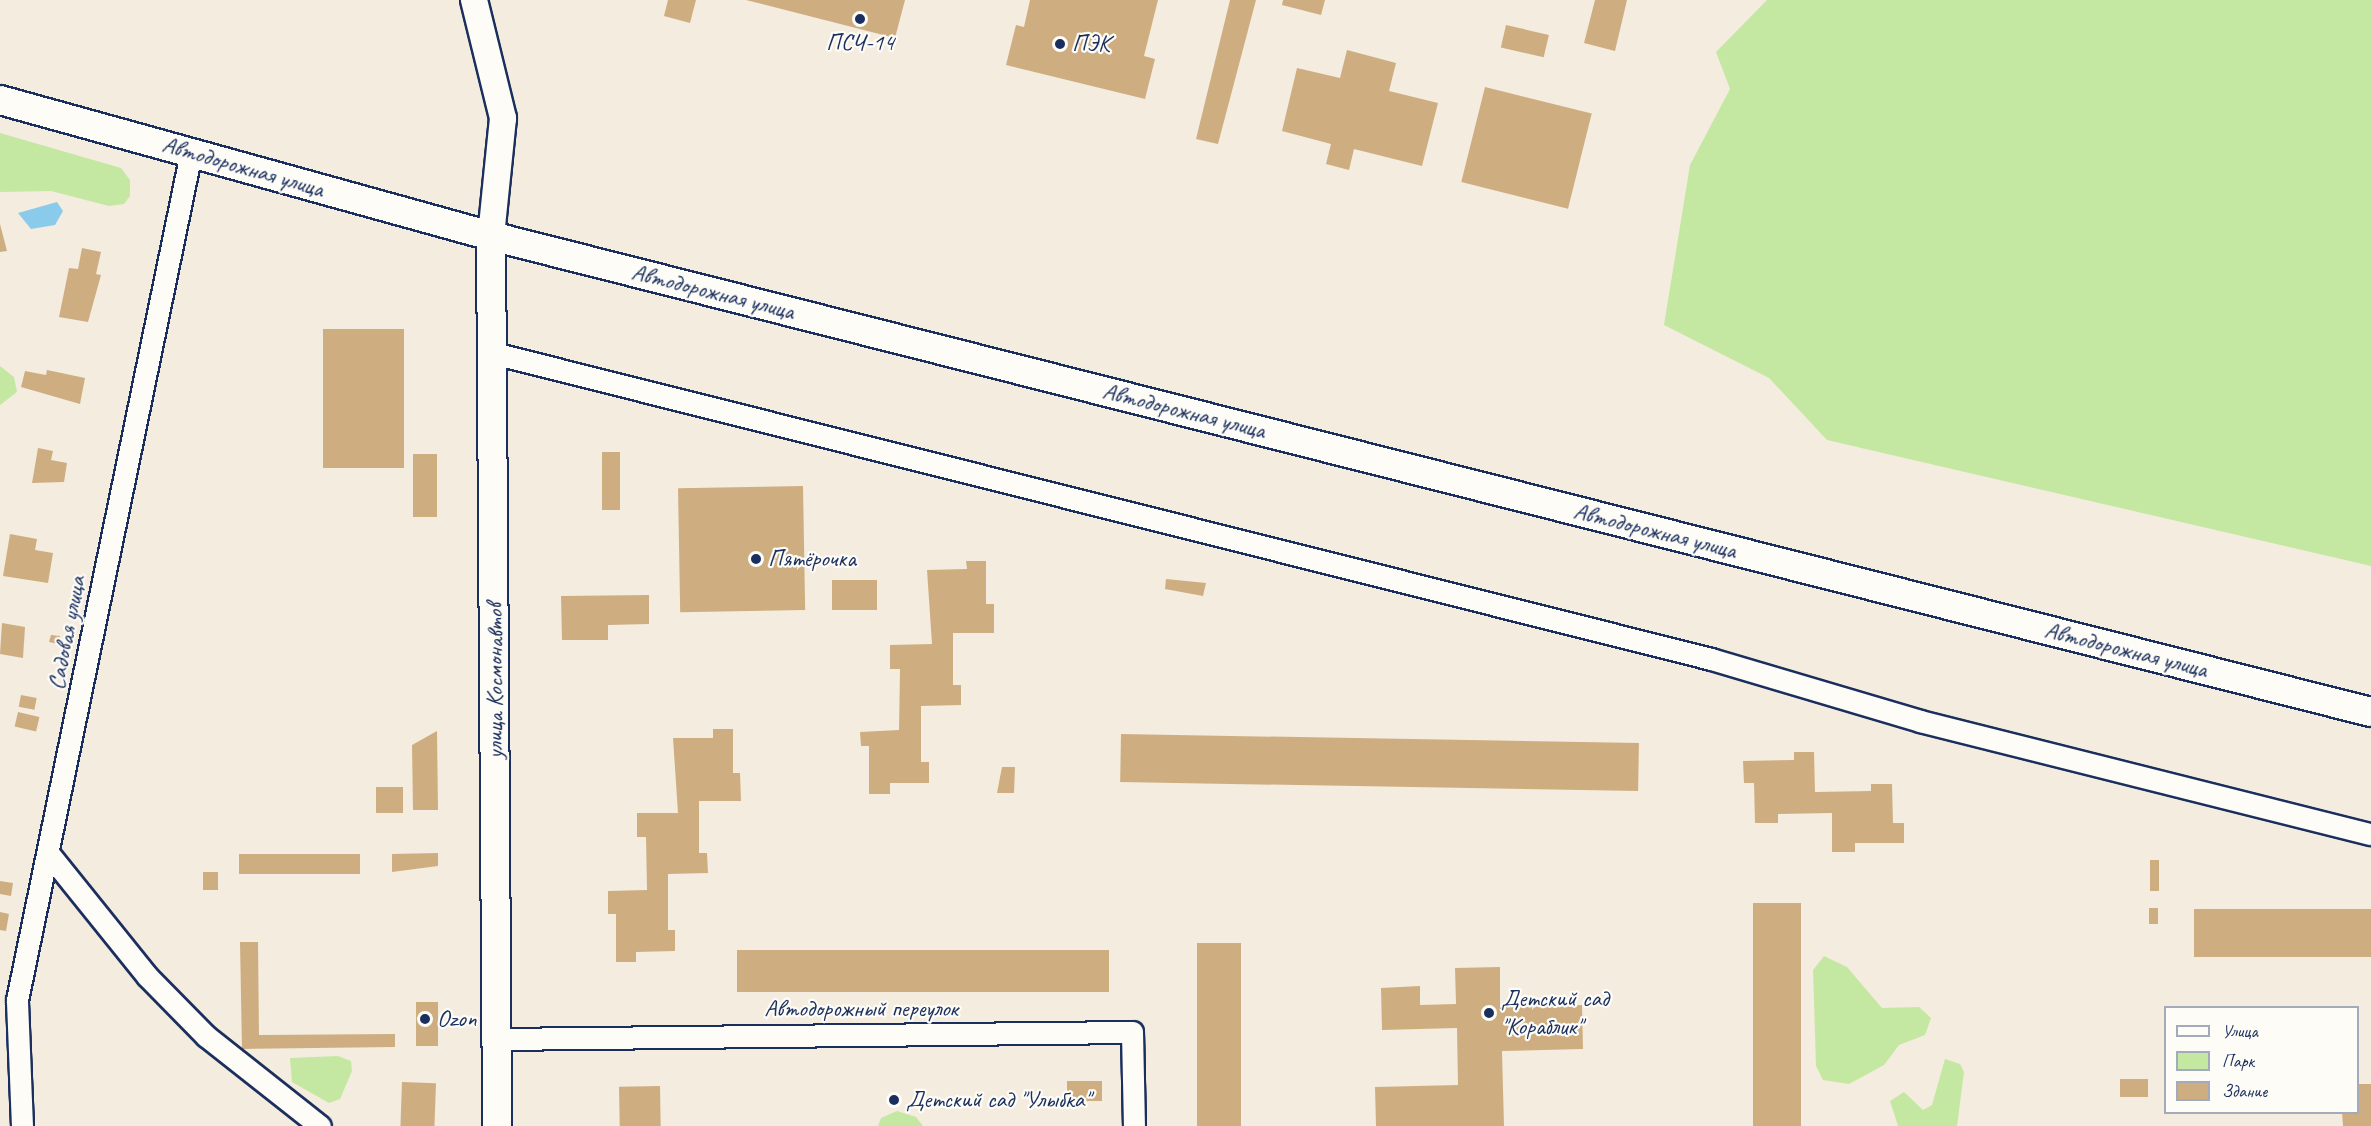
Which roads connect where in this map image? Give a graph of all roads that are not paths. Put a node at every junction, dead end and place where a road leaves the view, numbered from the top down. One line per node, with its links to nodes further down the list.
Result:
1 (474, 0): 4 (street)
2 (0, 99): 3 (main road, Автодорожная улица)
3 (191, 152): 4 (main road, Автодорожная улица); 8 (street, Садовая улица)
4 (491, 236): 5 (main road, улица Космонавтов); 6 (main road, Автодорожная улица)
5 (493, 353): 7 (street); 9 (main road, улица Космонавтов)
6 (2371, 712)
7 (2371, 834)
8 (49, 854): 10 (street, Садовая улица); 11 (street)
9 (497, 1039): 12 (main road, улица Космонавтов); 13 (street, Автодорожный переулок)
10 (22, 1126)
11 (320, 1126)
12 (497, 1126)
13 (1134, 1126)

